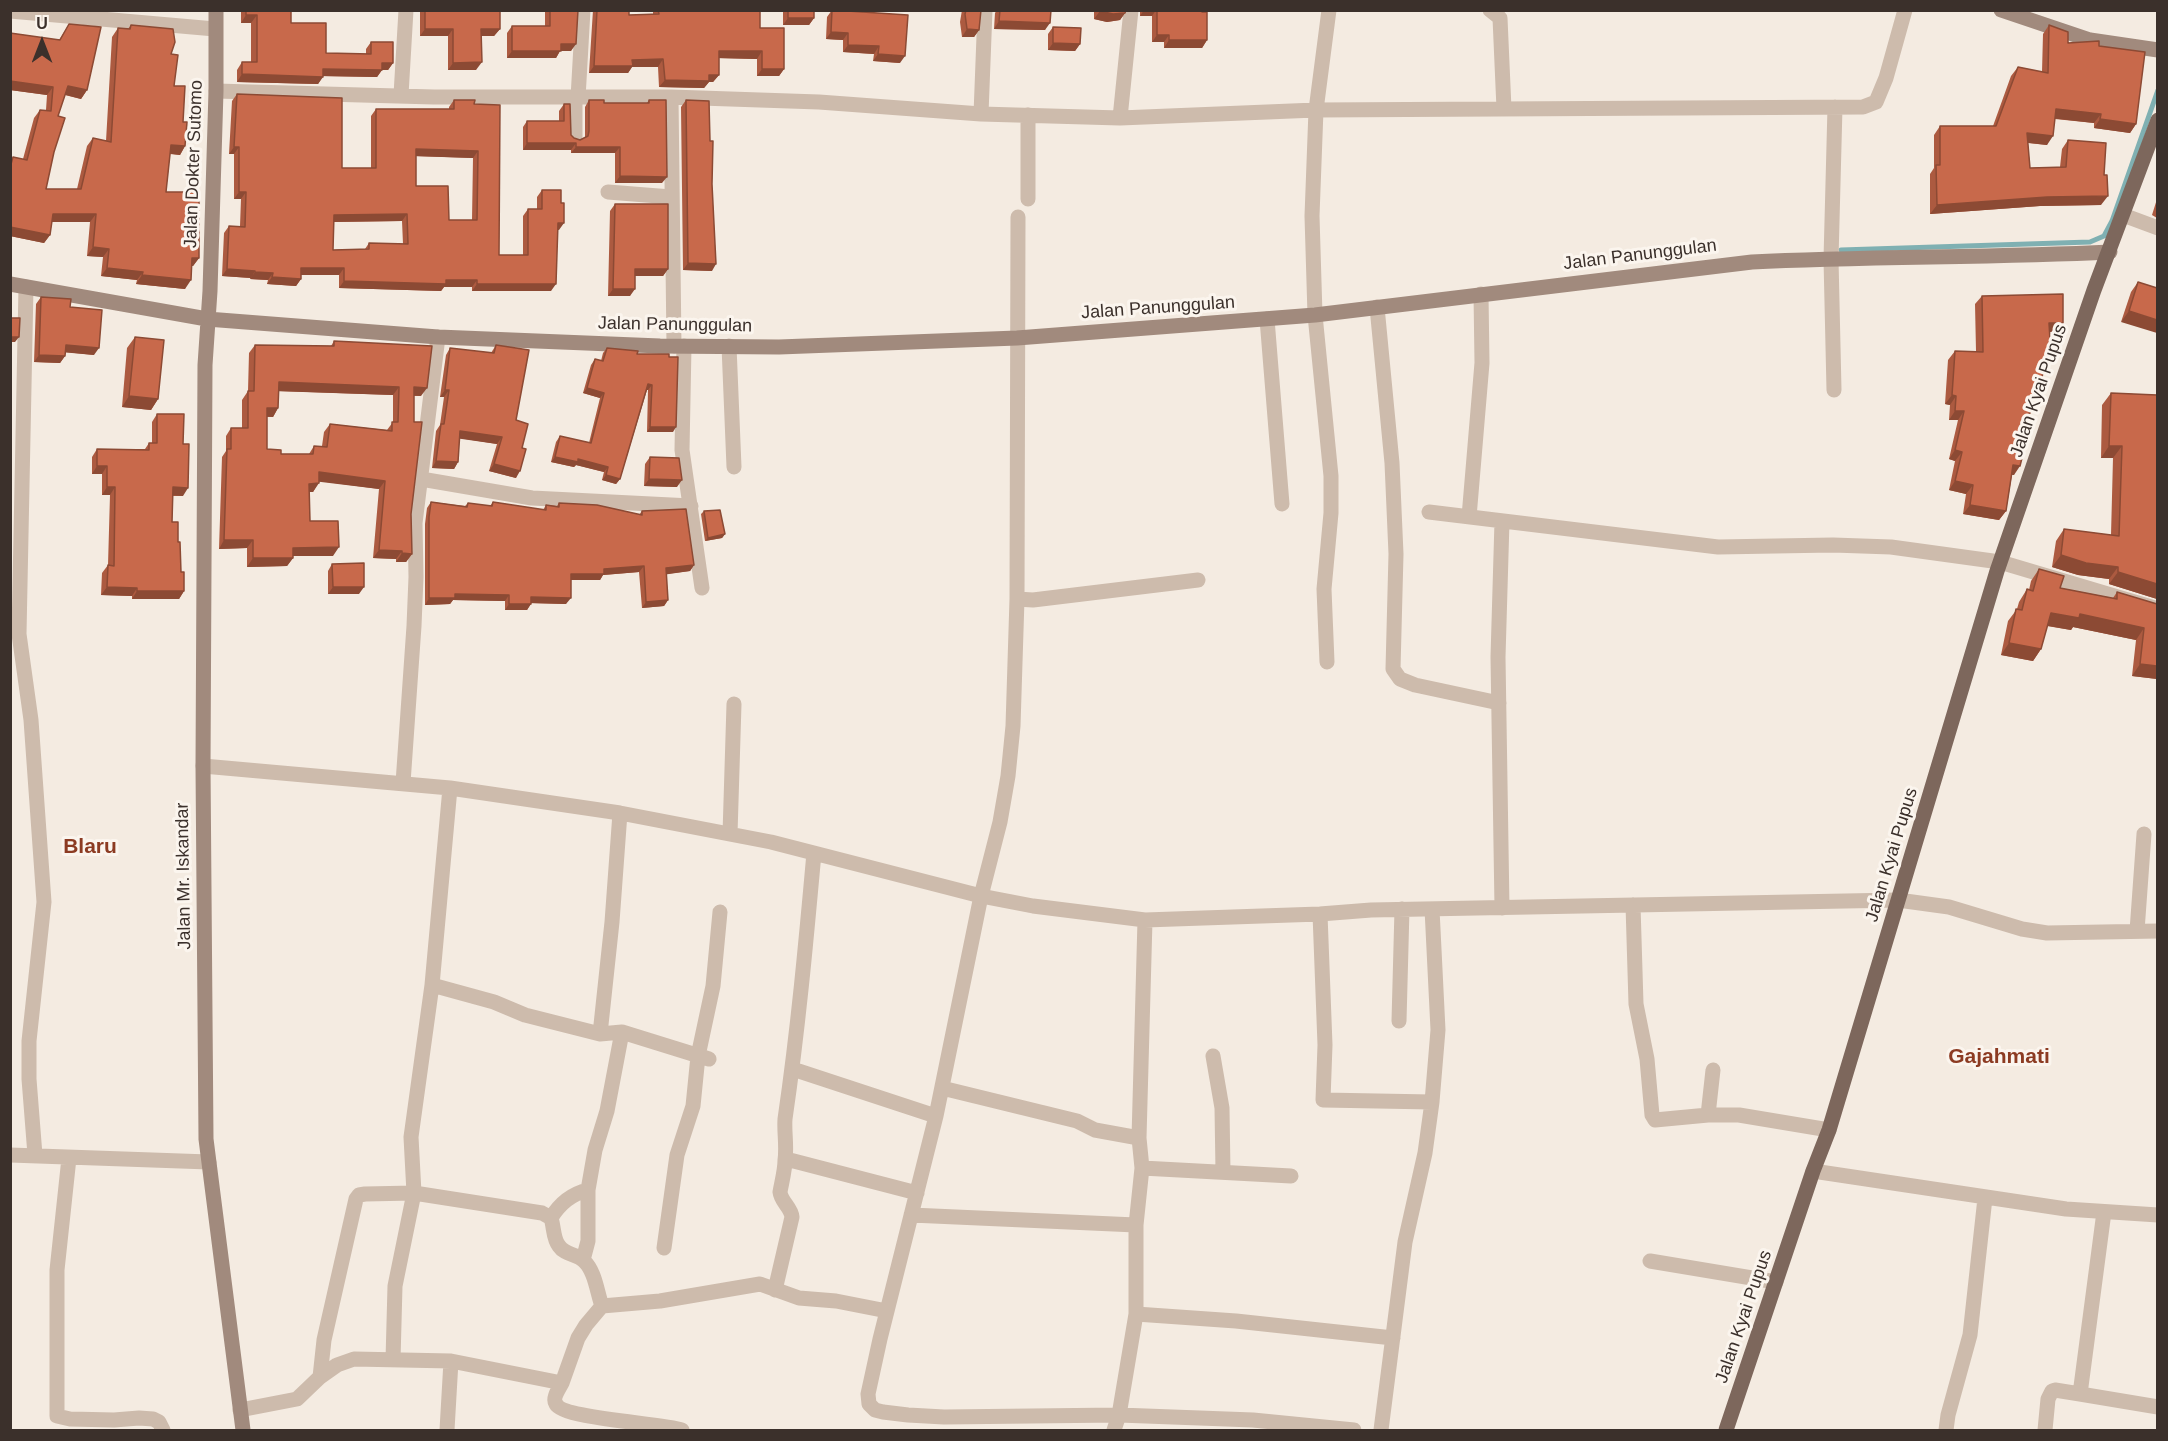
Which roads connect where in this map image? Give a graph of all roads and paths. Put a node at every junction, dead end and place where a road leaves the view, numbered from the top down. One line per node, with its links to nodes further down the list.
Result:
1 (216, 10): 11 (main road, Jalan Dokter Sutomo)
2 (406, 10): 14 (street)
3 (583, 10): 16 (street)
4 (985, 10): 20 (street)
5 (1131, 10): 22 (street)
6 (1329, 10): 19 (street)
7 (1490, 10): 18 (street)
8 (1905, 10): 17 (street)
9 (2001, 10): 12 (main road)
10 (10, 11): 11 (street)
11 (215, 29): 13 (main road, Jalan Dokter Sutomo)
12 (2157, 50)
13 (216, 91): 14 (street); 38 (main road, Jalan Dokter Sutomo)
14 (401, 95): 16 (street)
15 (671, 97): 16 (street); 20 (street); 26 (street)
16 (577, 98): 24 (street)
17 (1835, 107): 18 (street); 32 (street)
18 (1504, 109): 19 (street)
19 (1316, 110): 22 (street); 37 (street)
20 (981, 114): 21 (street)
21 (1028, 115): 22 (street); 27 (street)
22 (1120, 118)
23 (2157, 120): 28 (main road, Jalan Kyai Pupus)
24 (575, 136)
25 (608, 192): 26 (street)
26 (671, 197): 42 (street)
27 (1028, 199)
28 (2123, 215): 30 (street); 31 (main road, Jalan Kyai Pupus)
29 (1018, 217): 41 (street)
30 (2157, 228)
31 (2110, 252): 32 (main road, Jalan Panunggulan); 52 (main road, Jalan Kyai Pupus)
32 (1831, 259): 35 (main road, Jalan Panunggulan); 44 (street)
33 (10, 284): 34 (main road, Jalan Panunggulan)
34 (26, 287): 38 (main road, Jalan Panunggulan); 57 (street)
35 (1481, 294): 36 (main road, Jalan Panunggulan); 50 (street)
36 (1377, 307): 37 (main road, Jalan Panunggulan); 59 (street)
37 (1315, 315): 39 (main road, Jalan Panunggulan); 58 (street)
38 (207, 319): 40 (main road, Jalan Panunggulan); 61 (main road, Jalan Mr. Iskandar)
39 (1267, 319): 41 (main road, Jalan Panunggulan); 47 (street)
40 (438, 337): 42 (main road, Jalan Panunggulan); 46 (street)
41 (1017, 338): 43 (main road, Jalan Panunggulan); 55 (street)
42 (679, 346): 43 (main road, Jalan Panunggulan); 48 (street)
43 (729, 346): 45 (street)
44 (1833, 390)
45 (734, 467)
46 (421, 479): 48 (street); 62 (street)
47 (1282, 504)
48 (691, 506): 54 (street)
49 (1429, 512): 50 (street)
50 (1469, 517): 51 (street)
51 (1502, 521): 52 (street); 59 (street)
52 (2000, 562): 56 (street); 69 (main road, Jalan Kyai Pupus)
53 (1198, 580): 55 (street)
54 (702, 588)
55 (1017, 599): 68 (street)
56 (2157, 609)
57 (15, 634): 94 (street)
58 (1328, 662)
59 (1499, 703): 71 (street)
60 (734, 704): 65 (street)
61 (203, 766): 62 (street); 97 (main road, Jalan Mr. Iskandar)
62 (403, 783): 63 (street)
63 (450, 788): 64 (street); 79 (street)
64 (620, 813): 65 (street); 82 (street)
65 (730, 834): 67 (street)
66 (2144, 834): 78 (street)
67 (814, 853): 68 (street); 85 (street)
68 (981, 896): 76 (street); 87 (street)
69 (1898, 900): 70 (street); 78 (street); 91 (main road, Jalan Kyai Pupus)
70 (1632, 905): 71 (street); 89 (street)
71 (1502, 908): 73 (street)
72 (1402, 909): 73 (street); 75 (street); 80 (street)
73 (1432, 909): 88 (street)
74 (720, 912): 84 (street)
75 (1320, 914): 76 (street); 88 (street)
76 (1145, 920): 92 (street)
77 (2157, 931): 78 (street)
78 (2137, 932)
79 (432, 985): 82 (street); 103 (street)
80 (1399, 1021)
81 (622, 1032): 82 (street); 84 (street); 102 (street)
82 (600, 1034)
83 (1213, 1056): 100 (street)
84 (703, 1057): 111 (street)
85 (793, 1069): 90 (street); 96 (street)
86 (1713, 1070): 89 (street)
87 (942, 1088): 90 (street); 92 (street)
88 (1432, 1102): 119 (street)
89 (1708, 1115): 91 (street)
90 (936, 1116): 104 (street)
91 (1829, 1130): 99 (main road, Jalan Kyai Pupus)
92 (1139, 1138): 98 (street)
93 (10, 1155): 94 (street)
94 (35, 1155): 95 (street)
95 (69, 1158): 97 (street); 130 (street)
96 (786, 1160): 104 (street); 115 (street)
97 (209, 1162): 126 (main road, Jalan Mr. Iskandar)
98 (1142, 1168): 100 (street); 110 (street)
99 (1813, 1171): 105 (street); 114 (main road, Jalan Kyai Pupus)
100 (1223, 1173): 101 (street)
101 (1291, 1176)
102 (588, 1190): 109 (street); 112 (street)
103 (414, 1193): 109 (street); 120 (street); 122 (street)
104 (916, 1193): 107 (street)
105 (1985, 1198): 106 (street); 138 (street)
106 (2104, 1212): 108 (street); 124 (street)
107 (911, 1215): 110 (street); 117 (street)
108 (2157, 1215)
109 (551, 1218): 112 (street)
110 (1136, 1225): 118 (street)
111 (664, 1248)
112 (583, 1260): 116 (street)
113 (1650, 1261): 114 (street)
114 (1776, 1282): 137 (main road, Jalan Kyai Pupus)
115 (775, 1290): 116 (street); 117 (street)
116 (602, 1306): 123 (street)
117 (887, 1311): 128 (street)
118 (1136, 1314): 119 (street); 127 (street)
119 (1394, 1338): 136 (street)
120 (393, 1360): 121 (street); 122 (street)
121 (451, 1361): 123 (street); 132 (street)
122 (320, 1377): 126 (street)
123 (562, 1383): 129 (street)
124 (2080, 1394): 125 (street); 139 (street)
125 (2157, 1407)
126 (240, 1410): 131 (main road, Jalan Mr. Iskandar)
127 (1119, 1415): 128 (street); 134 (street); 135 (street)
128 (944, 1424)
129 (608, 1425): 133 (street)
130 (163, 1431)
131 (243, 1431)
132 (447, 1431)
133 (682, 1431)
134 (1114, 1431)
135 (1354, 1431)
136 (1381, 1431)
137 (1726, 1431)
138 (1946, 1431)
139 (2045, 1431)

